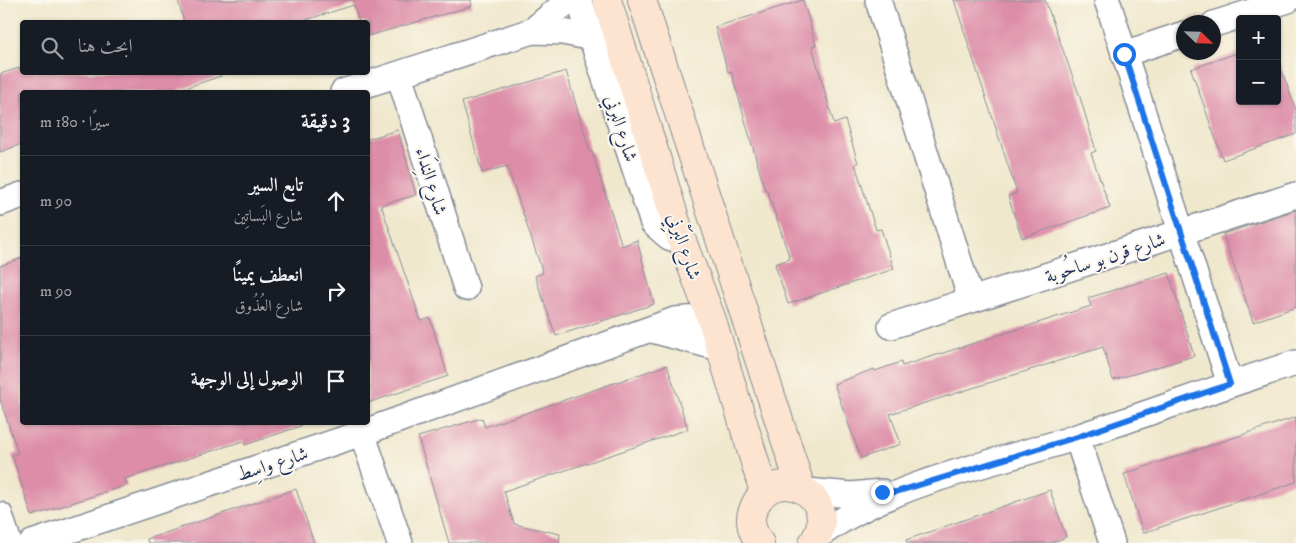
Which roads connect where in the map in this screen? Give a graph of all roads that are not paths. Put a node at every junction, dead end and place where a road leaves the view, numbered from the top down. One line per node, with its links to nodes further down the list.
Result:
1 (569, 0): 9 (street)
2 (579, 0): 11 (street, شارع البرني)
3 (607, 0): 19 (street, شارع البَرْنِي)
4 (878, 0): 21 (street)
5 (1107, 0): 12 (street)
6 (1288, 0): 8 (street)
7 (649, 4): 28 (street, شارع البَرْنِي)
8 (1221, 22)
9 (532, 31): 11 (street); 13 (street)
10 (1176, 37): 12 (street)
11 (593, 38): 19 (street, شارع البرني)
12 (1124, 54): 18 (street)
13 (399, 75): 14 (street); 20 (street, شارع النِدَاء)
14 (350, 90)
15 (1296, 195): 18 (street, شارع قرن بو ساحُوبة)
16 (20, 197): 17 (street)
17 (0, 203)
18 (1182, 233): 21 (street, شارع قرن بو ساحُوبة); 27 (street)
19 (682, 241): 22 (street, شارع البَرْنِي)
20 (466, 288)
21 (971, 300): 23 (street, شارع قرن بو ساحُوبة)
22 (712, 320): 24 (street, شارع واسِط); 25 (street, شارع البَرْنِي); 28 (street)
23 (891, 326)
24 (652, 330): 25 (street); 29 (street, شارع واسِط)
25 (719, 348): 32 (street, شارع البَرْنِي)
26 (1296, 363): 27 (street)
27 (1230, 384): 30 (street)
28 (779, 415): 31 (street, شارع البَرْنِي)
29 (362, 433): 37 (street, شارع واسِط); 38 (street)
30 (1077, 437): 33 (street); 40 (street)
31 (804, 490): 32 (street); 33 (street); 35 (street, شارع البَرْنِي)
32 (764, 492): 39 (street)
33 (896, 492): 35 (street)
34 (0, 515): 36 (street)
35 (814, 541)
36 (9, 543)
37 (32, 543)
38 (400, 543)
39 (760, 543)
40 (1112, 543)

